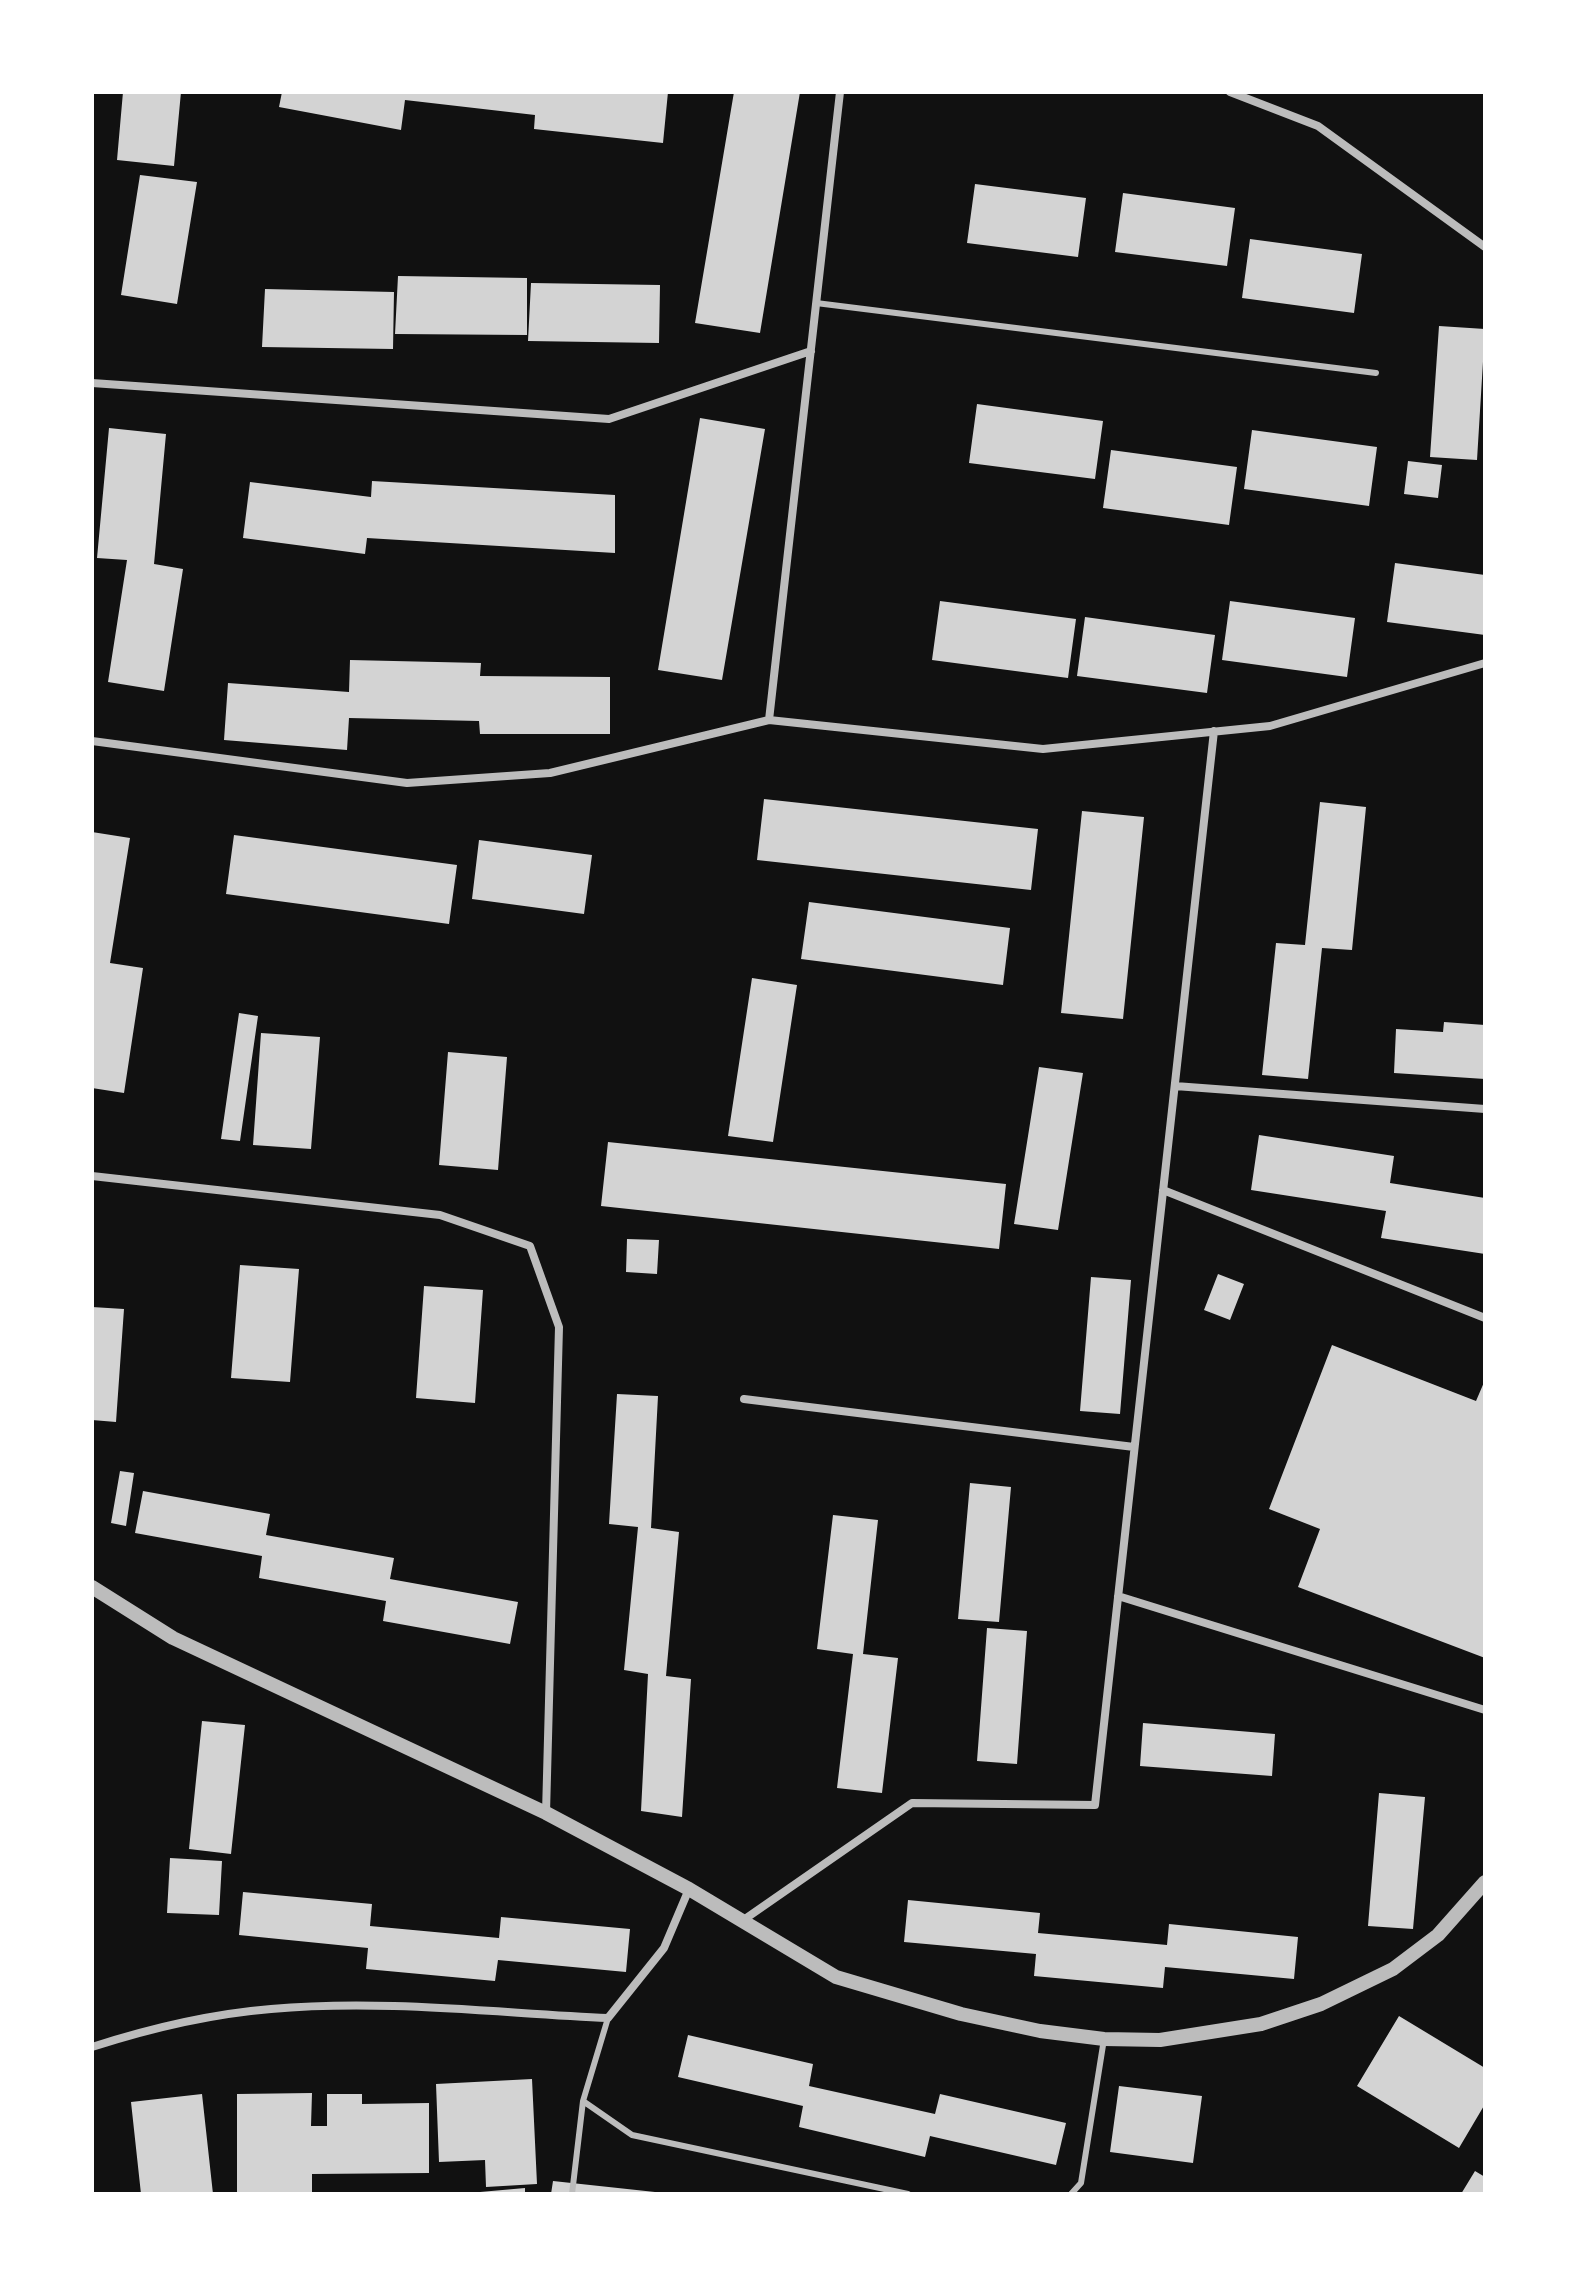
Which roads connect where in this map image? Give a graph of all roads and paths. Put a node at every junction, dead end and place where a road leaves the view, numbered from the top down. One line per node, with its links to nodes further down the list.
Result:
1 (840, 92): 4 (street)
2 (1230, 92): 3 (street)
3 (1485, 247)
4 (816, 303): 5 (street); 6 (lane)
5 (811, 351): 7 (street); 9 (street)
6 (1376, 373)
7 (92, 383)
8 (1485, 663): 10 (street)
9 (769, 720): 10 (street); 11 (street)
10 (1214, 731): 12 (street)
11 (92, 741)
12 (1175, 1086): 13 (street); 15 (street)
13 (1485, 1109)
14 (92, 1176): 22 (street)
15 (1163, 1190): 16 (street); 18 (street)
16 (1485, 1318)
17 (744, 1399): 18 (street)
18 (1134, 1447): 20 (street)
19 (92, 1587): 22 (street)
20 (1118, 1596): 21 (street); 25 (street)
21 (1485, 1710)
22 (546, 1813): 24 (street)
23 (1485, 1882): 27 (street)
24 (689, 1889): 25 (street); 26 (street)
25 (742, 1921): 27 (street)
26 (608, 2018): 28 (street); 29 (lane)
27 (1104, 2039): 32 (lane)
28 (92, 2047)
29 (583, 2101): 30 (lane); 31 (lane)
30 (572, 2194)
31 (908, 2194)
32 (1071, 2194)

